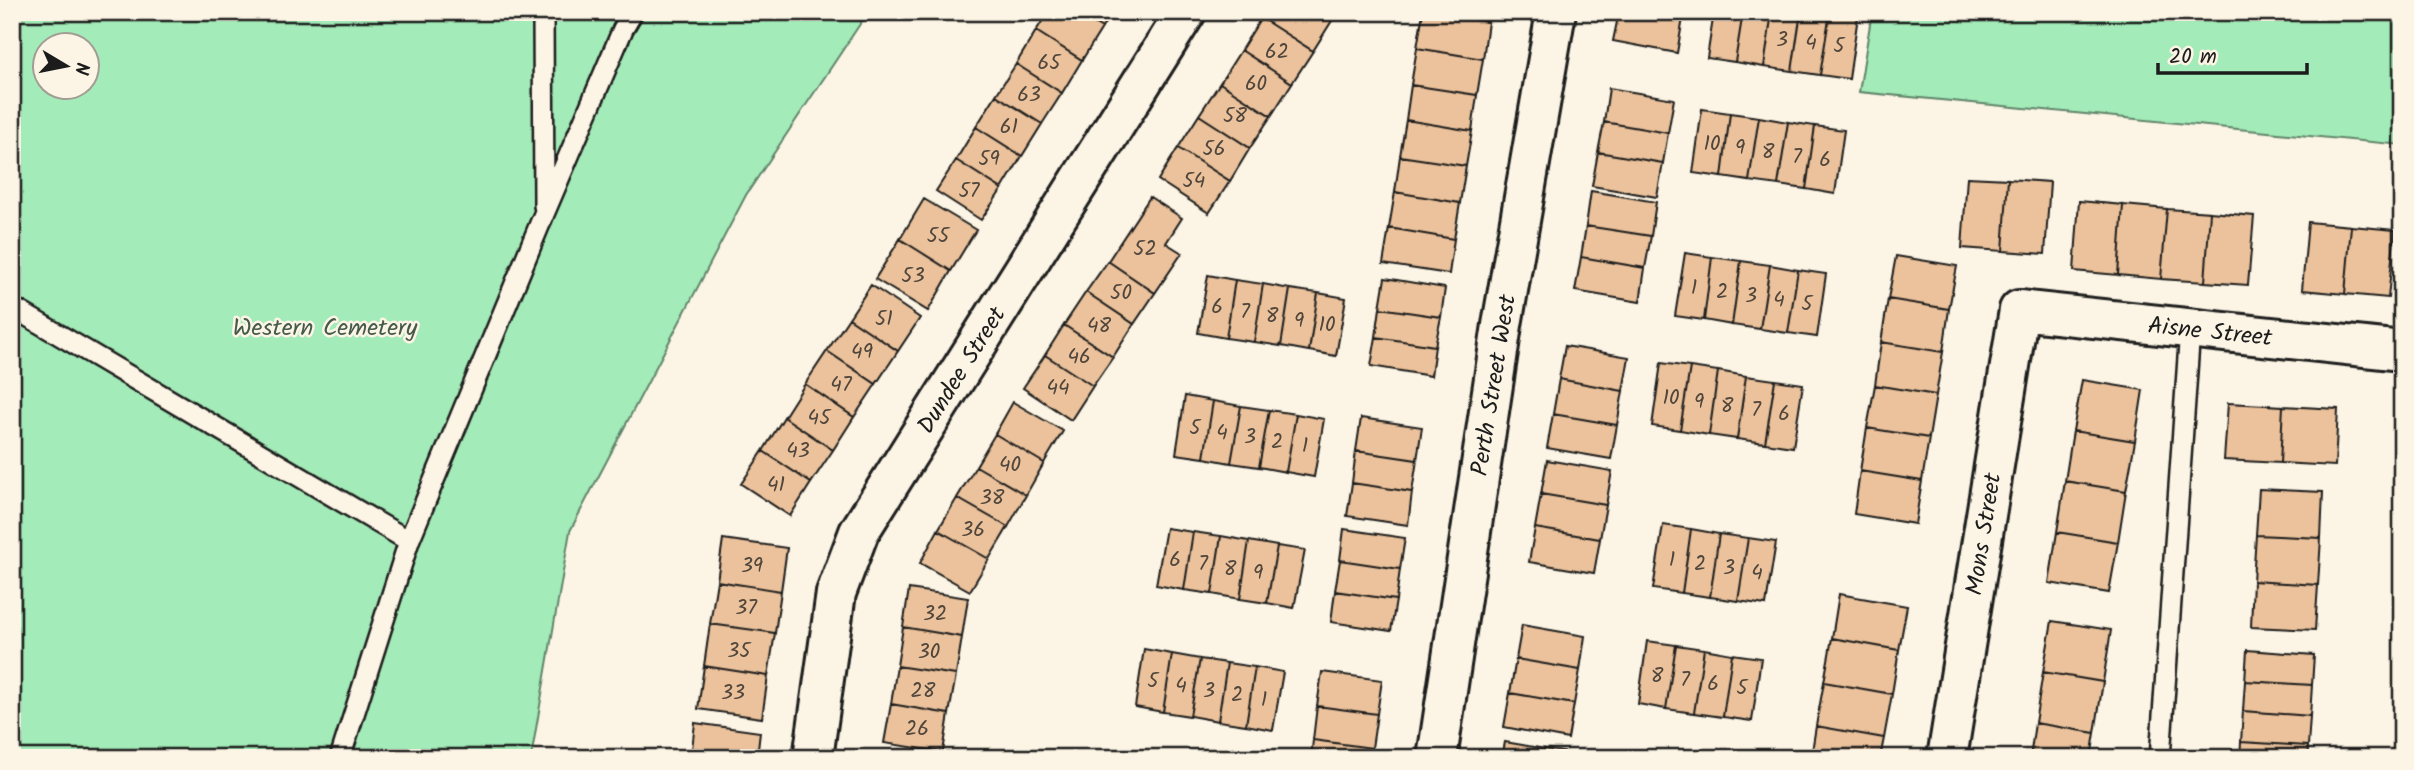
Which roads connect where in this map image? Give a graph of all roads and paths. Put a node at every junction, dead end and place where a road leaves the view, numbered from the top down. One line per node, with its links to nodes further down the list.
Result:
1 (543, 12): 5 (lane)
2 (633, 12): 5 (lane)
3 (1186, 12): 12 (street, Dundee Street)
4 (1556, 12): 13 (street, Perth Street West)
5 (544, 214): 10 (lane)
6 (12, 307): 10 (lane)
7 (2019, 310): 8 (street, Aisne Street); 14 (street, Mons Street)
8 (2190, 330): 9 (street, Aisne Street); 15 (lane)
9 (2402, 351)
10 (409, 541): 11 (lane)
11 (340, 758)
12 (813, 758)
13 (1437, 758)
14 (1947, 758)
15 (2160, 758)

